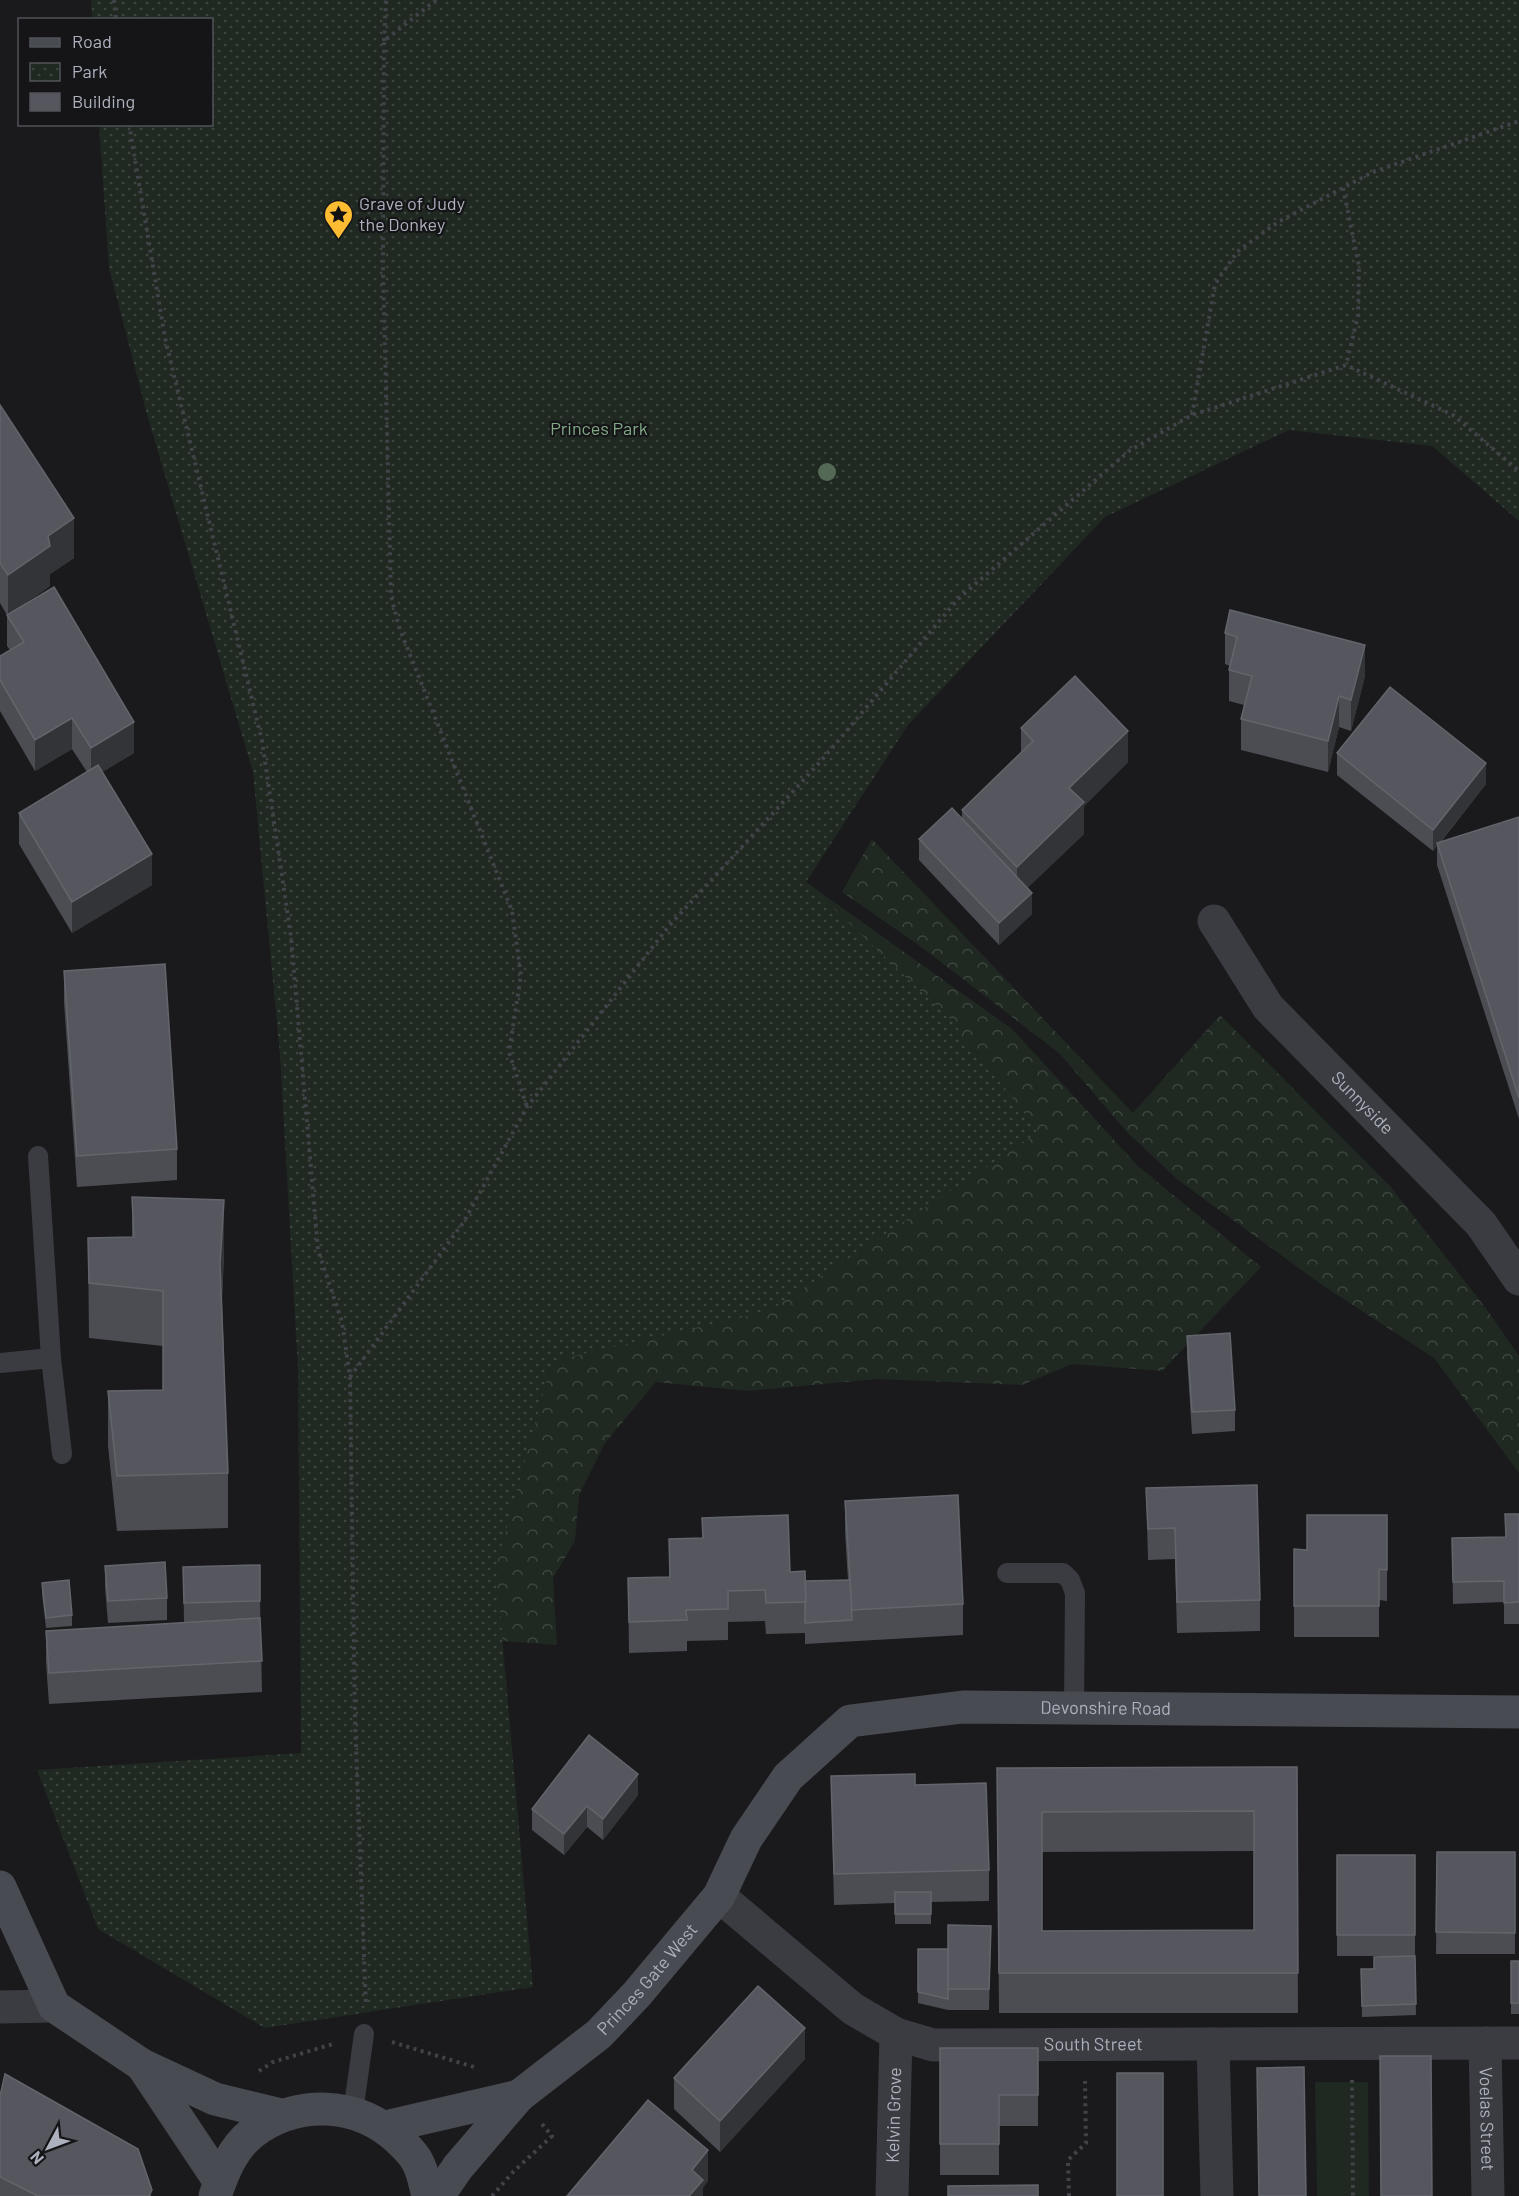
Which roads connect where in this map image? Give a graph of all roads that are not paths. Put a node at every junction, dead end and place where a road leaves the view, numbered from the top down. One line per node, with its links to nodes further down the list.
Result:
1 (1214, 921): 3 (street, Sunnyside)
2 (38, 1156): 4 (lane)
3 (1519, 1279)
4 (51, 1358): 5 (lane); 6 (lane)
5 (0, 1363)
6 (62, 1454)
7 (1007, 1573): 8 (lane)
8 (1074, 1708): 9 (main road, Devonshire Road); 10 (main road, Devonshire Road)
9 (1519, 1712)
10 (746, 1839): 12 (main road, Princes Gate West)
11 (0, 1887): 13 (main road)
12 (719, 1896): 16 (street, South Street); 21 (main road, Princes Gate West)
13 (54, 2006): 14 (street); 20 (main road)
14 (0, 2007)
15 (364, 2034): 22 (lane)
16 (896, 2034): 19 (street, South Street); 28 (street, Kelvin Grove)
17 (1485, 2043): 18 (street, South Street); 19 (street, South Street); 30 (street, Voelas Street)
18 (1519, 2043)
19 (1213, 2044): 29 (street)
20 (142, 2065): 23 (main road); 25 (main road)
21 (519, 2096): 24 (main road, Princes Gate West); 27 (main road, Princes Gate West)
22 (353, 2112): 23 (main road); 24 (main road)
23 (281, 2115): 25 (main road)
24 (385, 2127): 26 (main road)
25 (217, 2189)
26 (428, 2196)
27 (438, 2196)
28 (892, 2196)
29 (1216, 2196)
30 (1488, 2196)

